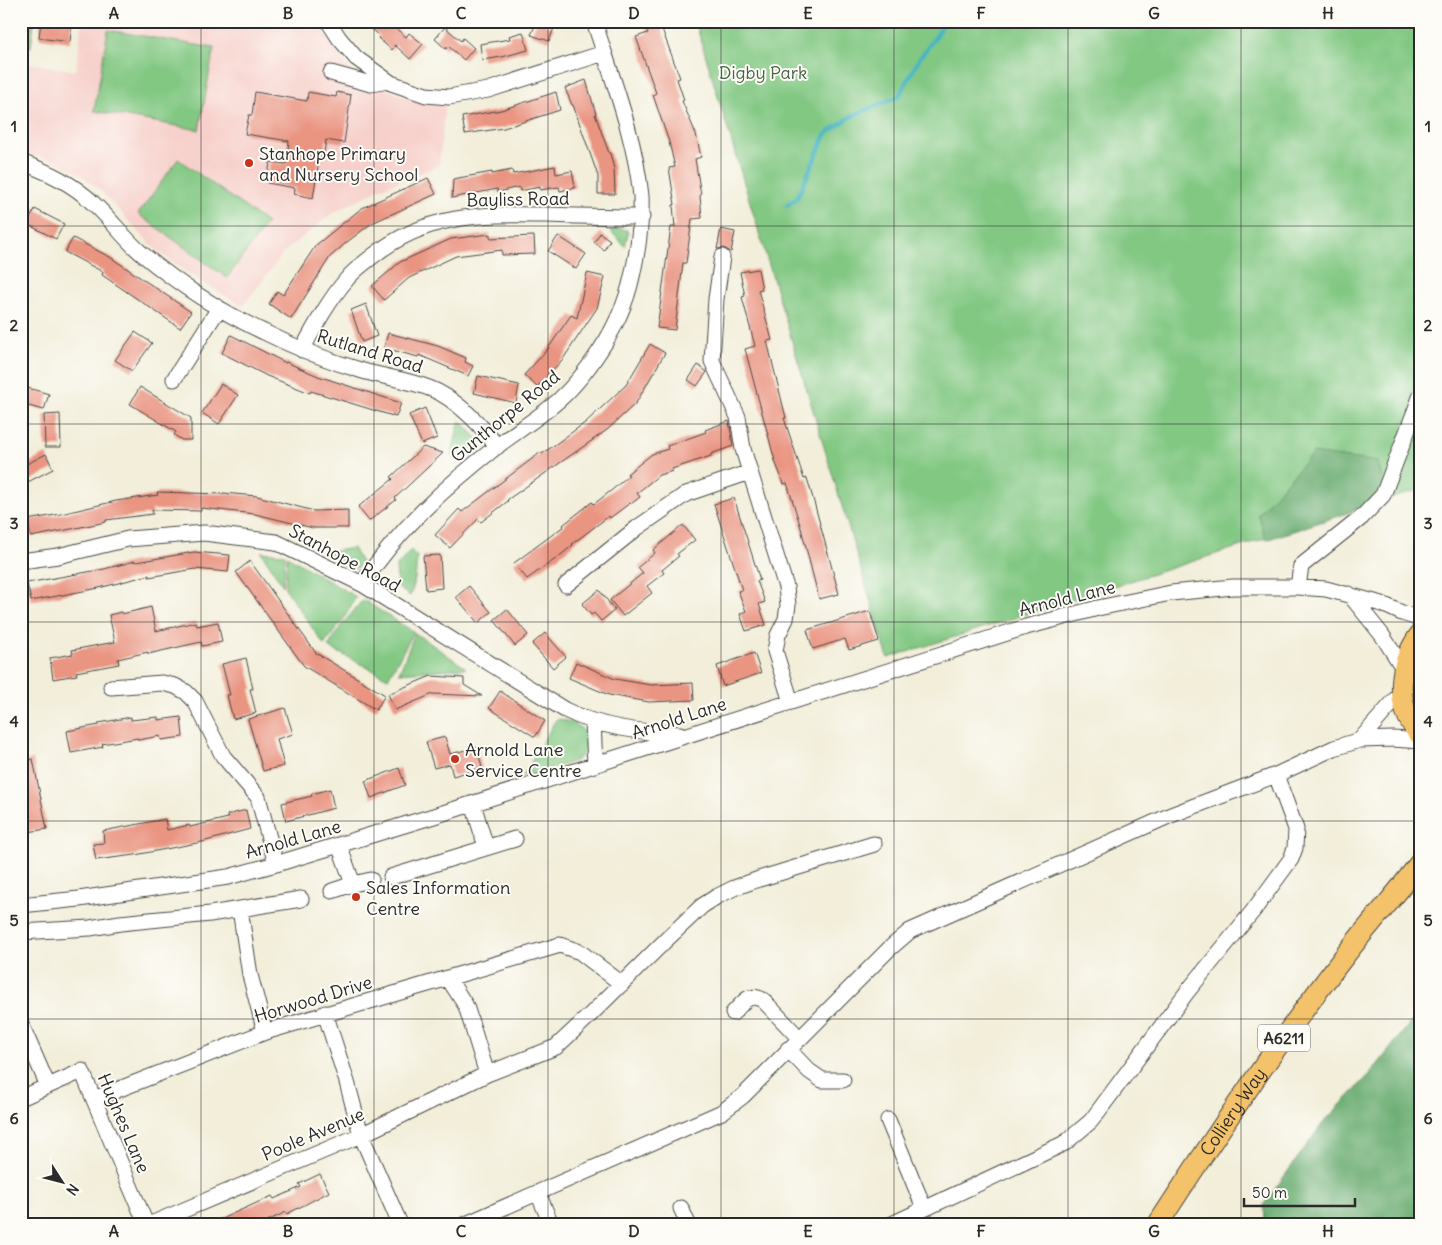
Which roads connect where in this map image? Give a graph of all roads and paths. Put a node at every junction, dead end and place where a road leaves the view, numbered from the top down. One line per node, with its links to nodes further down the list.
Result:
1 (328, 21): 5 (street)
2 (594, 21): 3 (street, Gunthorpe Road)
3 (604, 53): 5 (street); 7 (street, Gunthorpe Road)
4 (331, 73): 5 (street)
5 (388, 81)
6 (21, 162): 9 (street, Rutland Road)
7 (642, 217): 10 (street, Bayliss Road); 13 (street, Gunthorpe Road)
8 (722, 258): 14 (street)
9 (218, 308): 10 (street, Rutland Road); 11 (street)
10 (302, 350): 13 (street, Rutland Road)
11 (174, 379)
12 (1421, 395): 18 (street)
13 (497, 446): 16 (street, Gunthorpe Road)
14 (750, 472): 17 (street); 25 (street)
15 (21, 561): 16 (street, Stanhope Road)
16 (362, 584): 26 (street, Stanhope Road)
17 (566, 585)
18 (1298, 587): 19 (street, Arnold Lane); 25 (street, Arnold Lane)
19 (1349, 594): 20 (street, Arnold Lane); 22 (street)
20 (1421, 619)
21 (1421, 633): 22 (main road)
22 (1403, 668): 24 (main road)
23 (111, 687): 39 (street)
24 (1401, 693): 28 (main road); 29 (street)
25 (791, 702): 27 (street, Arnold Lane)
26 (593, 722): 27 (street, Stanhope Road); 31 (street)
27 (689, 735): 31 (street, Arnold Lane)
28 (1421, 736)
29 (1360, 740): 30 (street); 32 (street)
30 (1421, 741)
31 (595, 765): 33 (street, Arnold Lane)
32 (1276, 774): 54 (street); 65 (street)
33 (474, 804): 36 (street, Arnold Lane); 37 (street)
34 (515, 838): 37 (street)
35 (874, 844): 49 (street, Poole Avenue)
36 (339, 845): 39 (street, Arnold Lane); 42 (street)
37 (486, 847): 40 (street)
38 (1421, 861): 73 (main road, Colliery Way / A6211)
39 (276, 864): 45 (street, Arnold Lane)
40 (391, 877)
41 (372, 880): 42 (street)
42 (353, 884): 43 (street)
43 (332, 891)
44 (302, 899): 46 (street)
45 (21, 905)
46 (240, 909): 47 (street); 53 (street)
47 (21, 932)
48 (448, 978): 49 (street, Horwood Drive); 51 (street, Horwood Drive); 56 (street)
49 (622, 984): 56 (street, Poole Avenue)
50 (733, 1012): 54 (street)
51 (325, 1014): 53 (street, Horwood Drive); 62 (street)
52 (21, 1024): 58 (street)
53 (265, 1032): 60 (street, Horwood Drive)
54 (800, 1038): 55 (street)
55 (788, 1049): 57 (street); 63 (street)
56 (487, 1074): 62 (street, Poole Avenue)
57 (843, 1080)
58 (48, 1086): 59 (street); 60 (street, Hughes Lane)
59 (21, 1098)
60 (94, 1099): 66 (street, Hughes Lane)
61 (888, 1120): 65 (street)
62 (361, 1135): 67 (street, Poole Avenue); 68 (street)
63 (538, 1193): 69 (street); 70 (street)
64 (682, 1208): 71 (street)
65 (924, 1208): 72 (street)
66 (146, 1224)
67 (150, 1224)
68 (400, 1224)
69 (466, 1224)
70 (552, 1224)
71 (688, 1224)
72 (892, 1224)
73 (1158, 1224)

